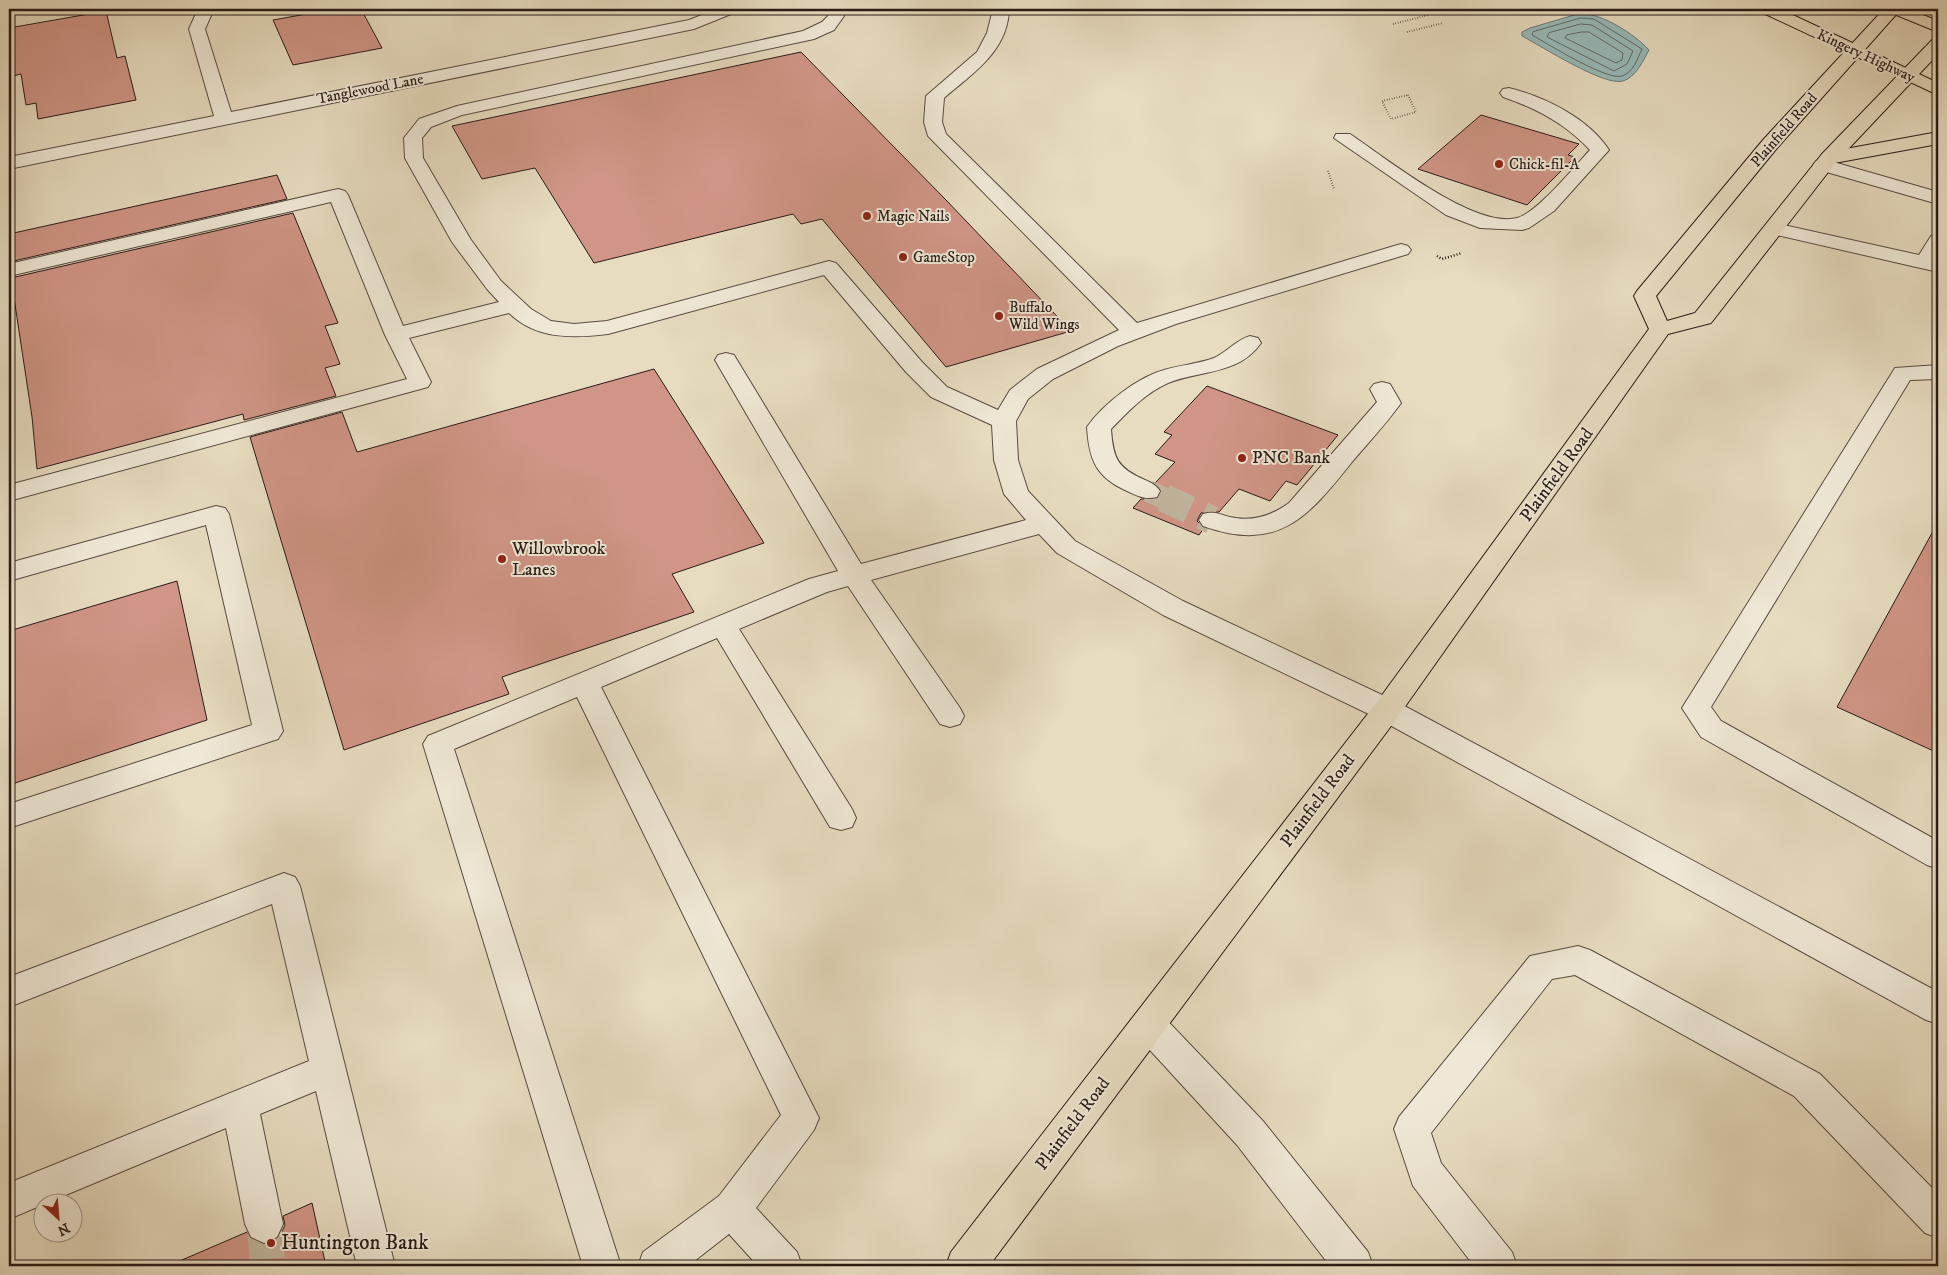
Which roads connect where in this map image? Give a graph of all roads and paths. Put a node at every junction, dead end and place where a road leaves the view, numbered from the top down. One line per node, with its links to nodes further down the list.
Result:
1 (206, 9): 18 (street)
2 (730, 9): 18 (street, Tanglewood Lane)
3 (834, 9): 29 (street)
4 (1001, 9): 31 (street)
5 (1767, 9): 13 (main road, Kingery Highway)
6 (1894, 9): 10 (main road); 13 (main road, Plainfield Road)
7 (1429, 15): 9 (path)
8 (1443, 23): 11 (path)
9 (1393, 24)
10 (1938, 27)
11 (1407, 32)
12 (1938, 44): 14 (main road)
13 (1854, 51): 14 (main road, Kingery Highway); 30 (main road, Plainfield Road)
14 (1907, 76): 15 (main road, Kingery Highway); 21 (main road)
15 (1938, 90)
16 (1509, 92): 19 (street)
17 (1416, 112): 17 (path)
18 (224, 119): 22 (street, Tanglewood Lane)
19 (1343, 138)
20 (1938, 138): 21 (main road)
21 (1826, 162): 23 (street); 24 (main road)
22 (9, 163)
23 (1938, 198)
24 (1775, 229): 27 (street); 30 (main road)
25 (1938, 240): 27 (street)
26 (1401, 250): 31 (street)
27 (1932, 264)
28 (9, 270): 32 (street)
29 (514, 305): 32 (street); 37 (street)
30 (1660, 329): 46 (main road, Plainfield Road)
31 (1134, 332): 37 (street)
32 (396, 335): 39 (street)
33 (1250, 344): 38 (street)
34 (726, 360): 43 (street)
35 (1938, 372): 50 (street)
36 (1382, 389): 40 (street)
37 (1004, 421): 41 (street)
38 (1148, 491)
39 (9, 493)
40 (1212, 520)
41 (1043, 524): 43 (street); 46 (street)
42 (9, 572): 48 (street)
43 (854, 575): 44 (street); 47 (street)
44 (722, 624): 45 (street); 49 (street)
45 (584, 682): 57 (street); 62 (street)
46 (1387, 710): 52 (street); 53 (main road, Plainfield Road)
47 (950, 716)
48 (9, 816)
49 (841, 818)
50 (1938, 856)
51 (9, 992): 54 (street)
52 (1938, 1009)
53 (1149, 1025): 60 (main road, Plainfield Road); 65 (street)
54 (328, 1070): 55 (street); 61 (street)
55 (240, 1106): 56 (street); 59 (street)
56 (9, 1201)
57 (732, 1209): 63 (street); 64 (street)
58 (1938, 1220): 66 (street)
59 (264, 1224)
60 (979, 1261)
61 (376, 1266)
62 (602, 1266)
63 (657, 1266)
64 (783, 1266)
65 (1354, 1266)
66 (1498, 1266)

